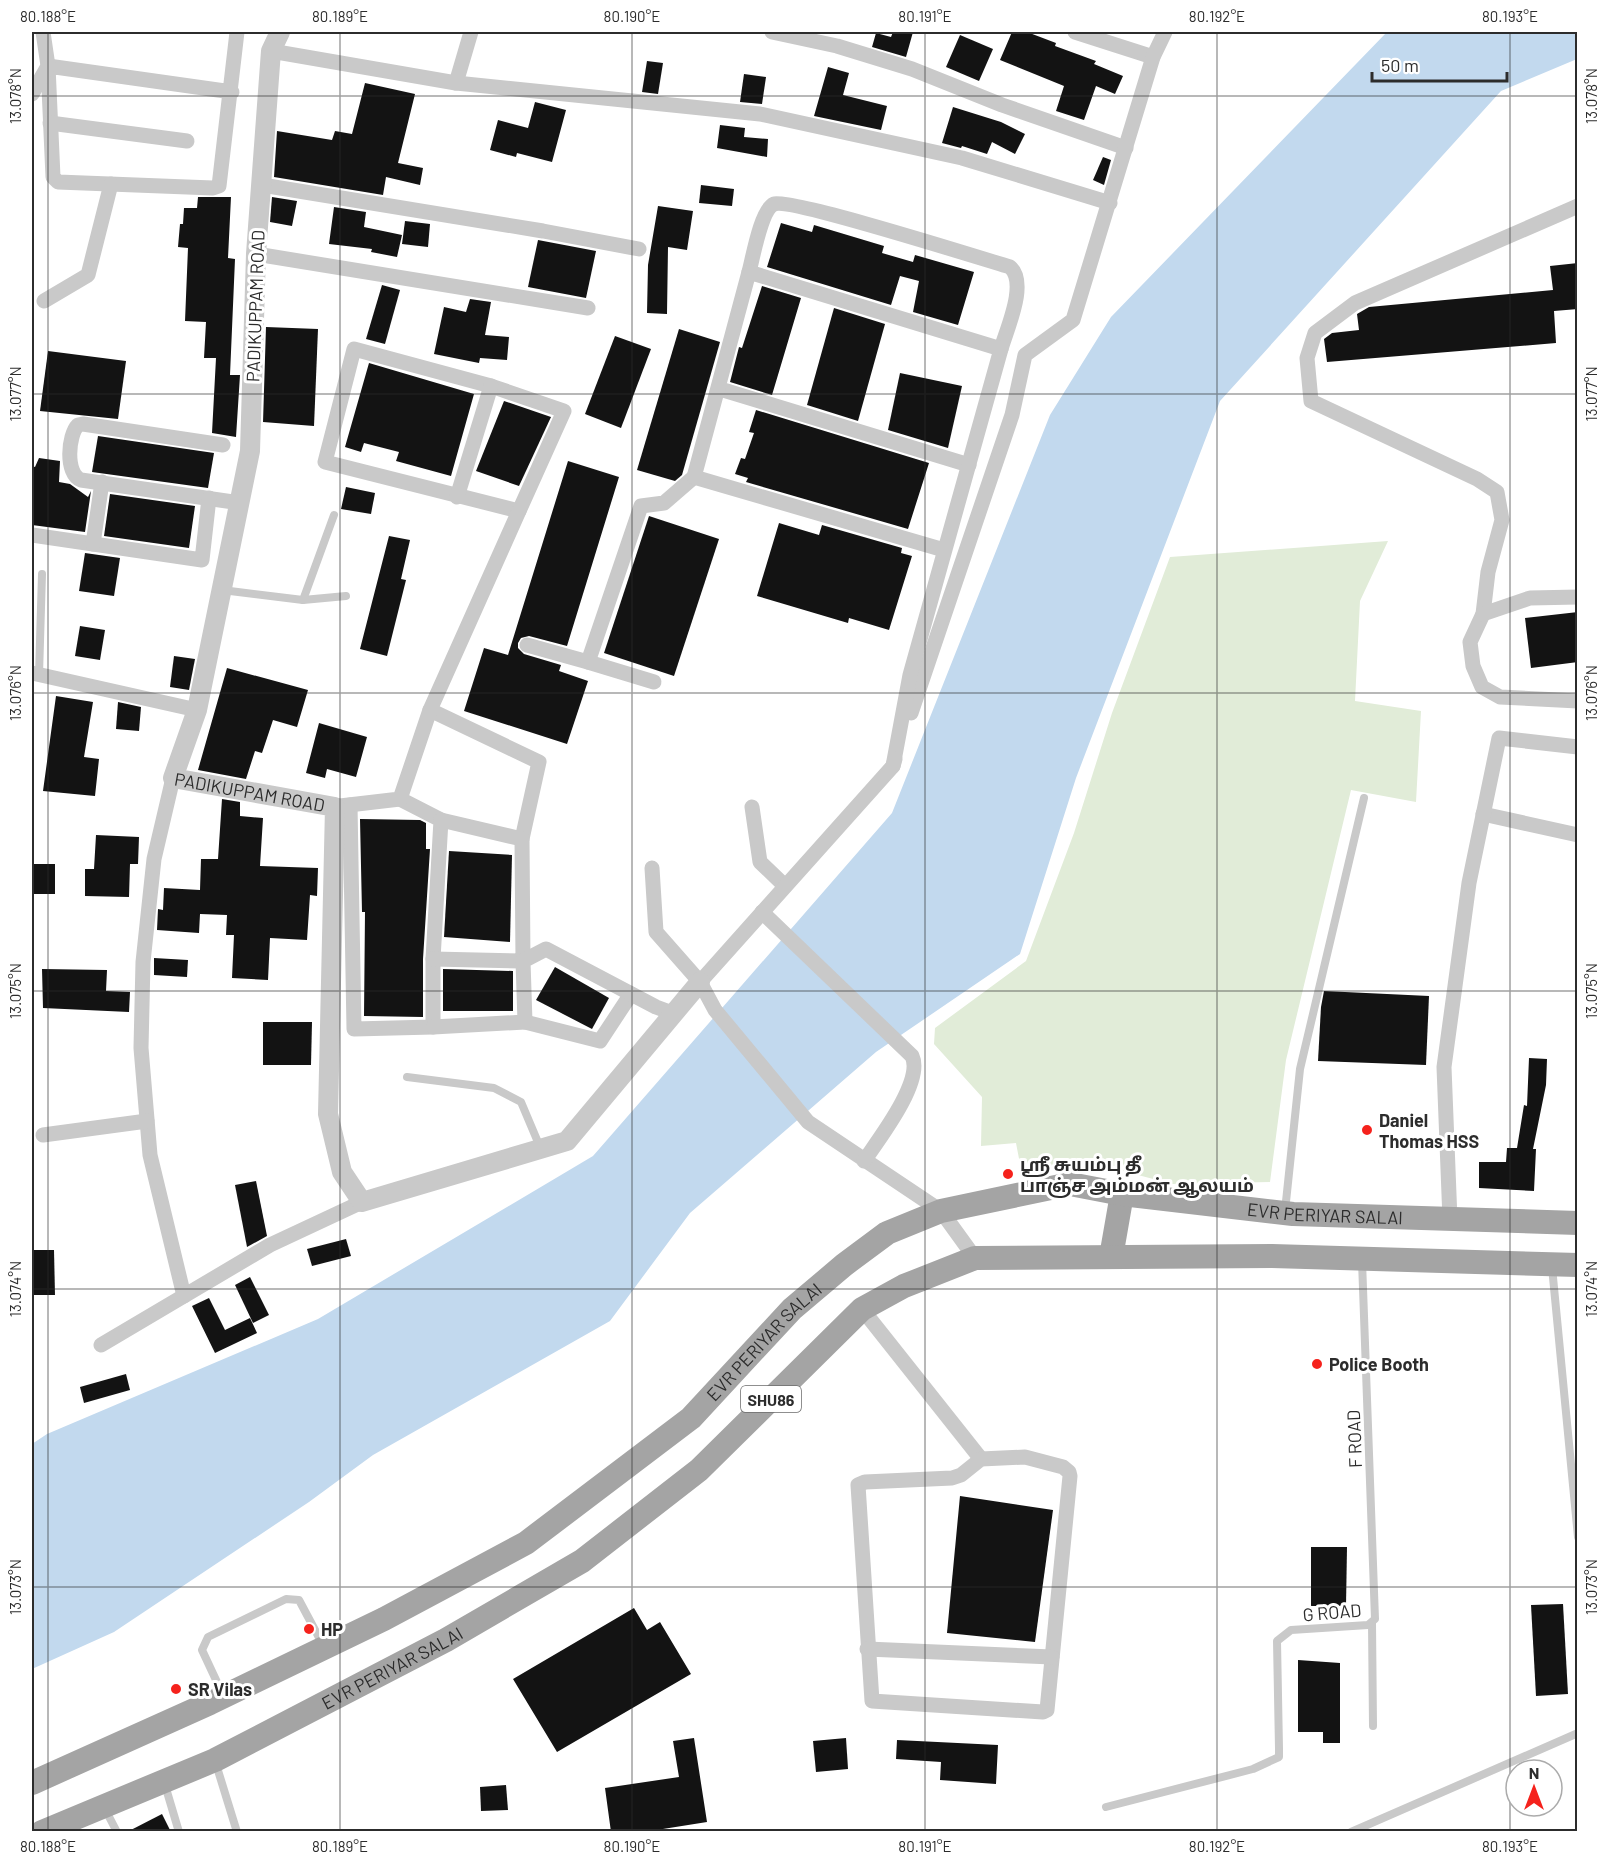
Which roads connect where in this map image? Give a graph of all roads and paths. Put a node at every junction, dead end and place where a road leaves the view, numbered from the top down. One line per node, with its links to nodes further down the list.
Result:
1 (43, 32): 10 (street)
2 (237, 32): 12 (street)
3 (280, 32): 8 (street, PADIKUPPAM ROAD)
4 (471, 32): 11 (street)
5 (772, 32): 16 (street)
6 (1075, 32): 9 (street)
7 (1165, 32): 9 (street)
8 (271, 51): 11 (street); 18 (street, PADIKUPPAM ROAD)
9 (1153, 57): 16 (street)
10 (48, 66): 12 (street); 13 (street); 14 (street)
11 (456, 83): 19 (street)
12 (232, 92): 17 (street)
13 (32, 94)
14 (50, 123): 15 (street); 17 (street)
15 (187, 141)
16 (1126, 148): 19 (street)
17 (111, 184): 24 (street)
18 (262, 185): 21 (street); 22 (street, PADIKUPPAM ROAD)
19 (1110, 203): 55 (street)
20 (1578, 206): 46 (street)
21 (639, 249)
22 (256, 254): 25 (street); 35 (street, PADIKUPPAM ROAD)
23 (749, 272): 26 (street); 26 (street); 28 (street)
24 (44, 301)
25 (588, 308)
26 (1001, 349): 30 (street)
27 (491, 386): 33 (street); 33 (street); 36 (street)
28 (720, 388): 30 (street); 31 (street)
29 (223, 445): 32 (street)
30 (969, 465): 40 (street)
31 (694, 477): 40 (street); 48 (street)
32 (102, 483): 34 (street); 39 (street)
33 (457, 497): 36 (street)
34 (209, 498): 35 (street); 39 (street)
35 (240, 503): 42 (street, PADIKUPPAM ROAD)
36 (519, 511): 53 (street)
37 (334, 515): 45 (lane)
38 (32, 535): 39 (street)
39 (93, 544)
40 (944, 550): 55 (street)
41 (42, 574): 49 (lane)
42 (222, 590): 45 (lane); 52 (street, PADIKUPPAM ROAD)
43 (346, 596): 45 (lane)
44 (1578, 597): 46 (street)
45 (303, 600)
46 (1483, 614): 51 (street)
47 (527, 645): 48 (street)
48 (588, 662): 50 (street)
49 (35, 674): 52 (street)
50 (654, 682)
51 (1578, 700)
52 (196, 710): 56 (street, PADIKUPPAM ROAD)
53 (430, 710): 58 (street); 64 (street)
54 (1578, 747): 61 (street)
55 (893, 766): 66 (street)
56 (174, 778): 59 (street, PADIKUPPAM ROAD); 76 (street)
57 (1364, 798): 83 (lane)
58 (400, 799): 59 (street); 62 (street)
59 (342, 806): 74 (street); 81 (street, PADIKUPPAM ROAD)
60 (752, 807): 66 (street)
61 (1483, 814): 63 (street); 84 (street)
62 (441, 820): 64 (street); 68 (street)
63 (1578, 835)
64 (522, 838): 69 (street)
65 (652, 868): 70 (street)
66 (785, 886): 67 (street)
67 (762, 912): 70 (street); 79 (street)
68 (433, 959): 69 (street); 74 (street)
69 (523, 961): 71 (street); 73 (street)
70 (700, 982): 72 (street); 79 (street)
71 (631, 994): 72 (street); 73 (street)
72 (675, 1014): 78 (street)
73 (525, 1022): 74 (street)
74 (432, 1027)
75 (407, 1077): 78 (lane)
76 (147, 1121): 77 (street); 91 (street)
77 (43, 1135)
78 (541, 1149): 81 (street)
79 (864, 1161): 82 (street)
80 (1122, 1194): 82 (main road, EVR PERIYAR SALAI / SHU86); 83 (main road, EVR PERIYAR SALAI / SHU86); 86 (main road)
81 (362, 1202): 91 (street)
82 (941, 1211): 88 (street); 98 (main road, EVR PERIYAR SALAI / SHU86)
83 (1285, 1213): 84 (main road, EVR PERIYAR SALAI / SHU86)
84 (1450, 1220): 85 (main road, EVR PERIYAR SALAI / SHU86)
85 (1578, 1223)
86 (1111, 1257): 87 (main road, EVR PERIYAR SALAI / SHU86); 88 (main road, EVR PERIYAR SALAI / SHU86)
87 (1362, 1257): 89 (main road, EVR PERIYAR SALAI / SHU86); 97 (lane, F ROAD)
88 (975, 1258): 92 (main road, EVR PERIYAR SALAI / SHU86)
89 (1552, 1264): 90 (main road, EVR PERIYAR SALAI / SHU86); 94 (lane)
90 (1578, 1265)
91 (184, 1296): 93 (street)
92 (862, 1309): 95 (street); 104 (main road, EVR PERIYAR SALAI / SHU86)
93 (101, 1345)
94 (1574, 1454): 96 (lane)
95 (981, 1459): 99 (street); 100 (street)
96 (1578, 1537)
97 (1373, 1621): 102 (lane, F ROAD); 108 (lane, G ROAD)
98 (324, 1648): 101 (main road, EVR PERIYAR SALAI / SHU86); 101 (lane)
99 (867, 1649): 100 (street); 100 (street)
100 (1052, 1657)
101 (224, 1696): 106 (main road, EVR PERIYAR SALAI / SHU86)
102 (1373, 1726)
103 (1578, 1733): 113 (lane)
104 (215, 1760): 105 (main road, EVR PERIYAR SALAI / SHU86); 112 (lane)
105 (164, 1781): 107 (main road, EVR PERIYAR SALAI / SHU86); 111 (lane)
106 (32, 1783)
107 (104, 1806): 109 (main road, EVR PERIYAR SALAI / SHU86); 110 (lane)
108 (1106, 1807)
109 (42, 1832)
110 (117, 1832)
111 (179, 1832)
112 (237, 1832)
113 (1351, 1832)

